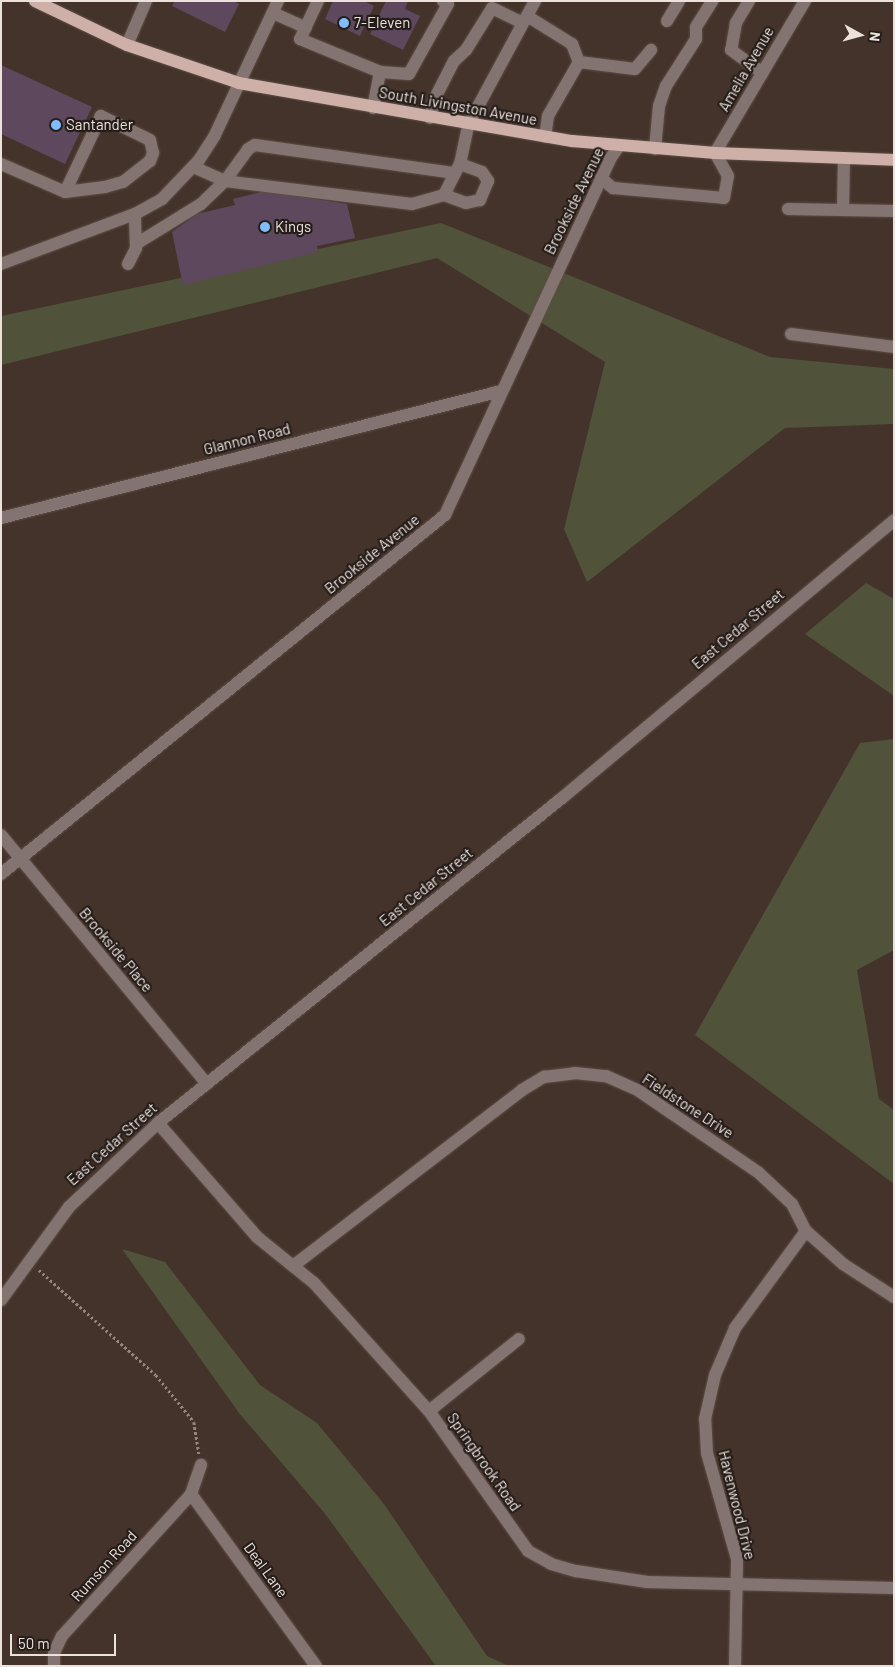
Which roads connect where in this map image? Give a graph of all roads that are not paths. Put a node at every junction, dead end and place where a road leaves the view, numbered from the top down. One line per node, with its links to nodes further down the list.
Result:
1 (35, 1): 14 (main road, South Livingston Avenue)
2 (146, 1): 14 (street)
3 (318, 1): 13 (street)
4 (443, 1): 17 (street)
5 (535, 1): 11 (street)
6 (679, 1): 12 (street)
7 (712, 1): 25 (street)
8 (749, 1): 18 (street)
9 (804, 1): 18 (street, Amelia Avenue)
10 (276, 7): 13 (street); 19 (street)
11 (525, 20): 16 (street); 21 (street); 22 (street)
12 (667, 21)
13 (306, 28): 17 (street)
14 (127, 45): 19 (main road, South Livingston Avenue)
15 (650, 50): 16 (street)
16 (579, 62): 23 (street)
17 (380, 72): 20 (street)
18 (762, 73): 26 (street, Amelia Avenue)
19 (239, 83): 20 (main road, South Livingston Avenue); 30 (street)
20 (373, 108): 21 (main road, South Livingston Avenue)
21 (430, 118): 22 (main road, South Livingston Avenue)
22 (468, 125): 23 (main road, South Livingston Avenue); 31 (street)
23 (545, 137): 24 (main road, South Livingston Avenue)
24 (619, 146): 25 (main road, South Livingston Avenue); 32 (street, Brookside Avenue)
25 (655, 149): 26 (main road, South Livingston Avenue)
26 (716, 153): 27 (main road, South Livingston Avenue); 32 (street)
27 (844, 159): 28 (main road, South Livingston Avenue); 37 (street)
28 (894, 160)
29 (1, 164): 34 (street)
30 (193, 166): 33 (street); 39 (street)
31 (457, 168): 33 (street); 35 (street); 35 (street)
32 (601, 178): 45 (street, Brookside Avenue)
33 (225, 180): 35 (street); 40 (street)
34 (65, 192): 34 (street)
35 (444, 195)
36 (788, 208): 37 (street)
37 (843, 209): 38 (street)
38 (894, 210)
39 (135, 214): 40 (street); 41 (street)
40 (136, 244): 42 (street)
41 (1, 264)
42 (128, 264)
43 (791, 334): 44 (street)
44 (894, 347)
45 (501, 392): 46 (street, Glannon Road); 49 (street, Brookside Avenue)
46 (1, 518)
47 (894, 520): 51 (street, East Cedar Street)
48 (1, 835): 49 (street, Brookside Place)
49 (21, 861): 50 (street, Brookside Avenue); 51 (street, Brookside Place)
50 (1, 874)
51 (208, 1084): 52 (street, East Cedar Street)
52 (158, 1123): 54 (street, Springbrook Road); 56 (street, East Cedar Street)
53 (806, 1231): 54 (street, Fieldstone Drive); 55 (street, Fieldstone Drive); 61 (street, Havenwood Drive)
54 (293, 1266): 58 (street, Springbrook Road)
55 (894, 1298)
56 (1, 1300)
57 (519, 1339): 58 (street)
58 (429, 1412): 61 (street, Springbrook Road)
59 (200, 1465): 60 (street)
60 (190, 1494): 63 (street, Rumson Road); 64 (street, Deal Lane)
61 (737, 1584): 62 (street, Springbrook Road); 65 (street, Havenwood Drive)
62 (894, 1588)
63 (54, 1666)
64 (316, 1666)
65 (735, 1666)

